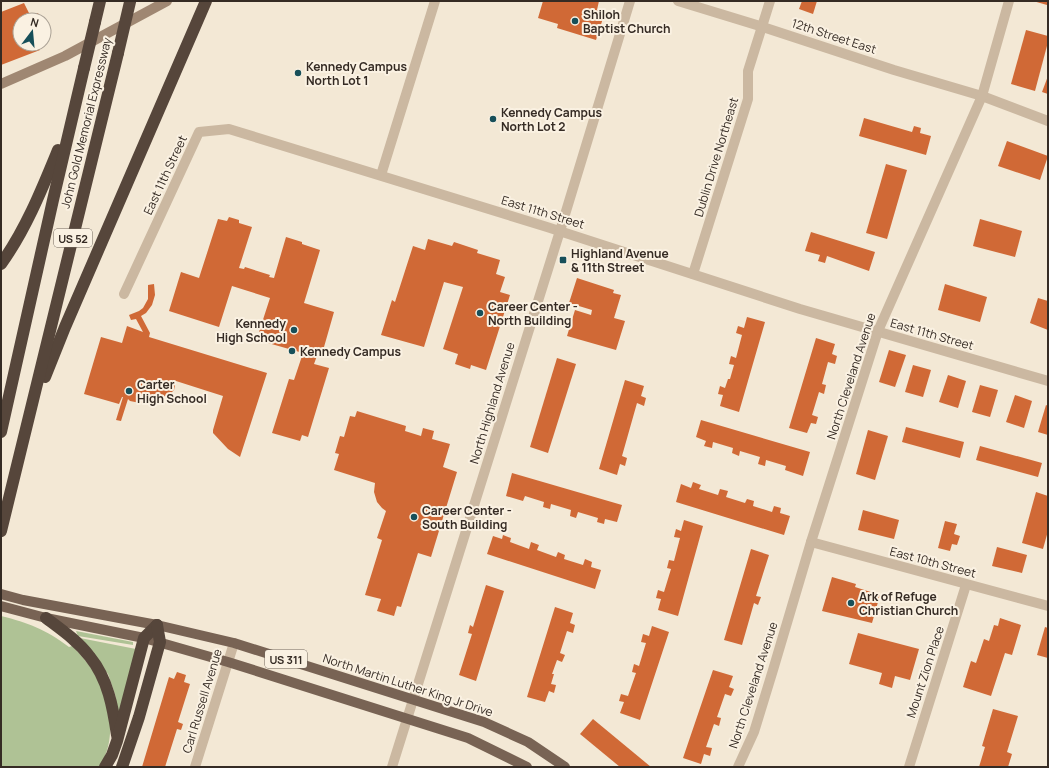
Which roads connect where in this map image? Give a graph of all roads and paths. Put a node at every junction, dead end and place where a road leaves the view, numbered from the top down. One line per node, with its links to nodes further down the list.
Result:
1 (100, 1): 13 (highway, John Gold Memorial Expressway / US 52, bridge)
2 (130, 1): 22 (highway, John Gold Memorial Expressway / US 52, bridge)
3 (167, 1): 11 (main road)
4 (206, 1): 22 (highway)
5 (435, 1): 15 (street)
6 (630, 1): 16 (street, North Highland Avenue)
7 (678, 1): 10 (street, 12th Street East)
8 (770, 1): 10 (street, Dublin Drive Northeast)
9 (1009, 1): 12 (street, North Cleveland Avenue)
10 (763, 27): 12 (street, 12th Street East); 18 (street, Dublin Drive Northeast)
11 (1, 84)
12 (982, 96): 14 (street, 12th Street East); 20 (street, North Cleveland Avenue)
13 (73, 113): 17 (highway); 23 (highway, John Gold Memorial Expressway / US 52)
14 (1048, 121)
15 (381, 175): 16 (street, East 11th Street); 19 (street, East 11th Street)
16 (560, 231): 18 (street, East 11th Street); 36 (street, North Highland Avenue)
17 (1, 264)
18 (693, 274): 20 (street, East 11th Street)
19 (124, 294)
20 (878, 331): 21 (street, East 11th Street); 25 (street, North Cleveland Avenue)
21 (1048, 381)
22 (27, 423): 24 (highway, John Gold Memorial Expressway / US 52)
23 (1, 432)
24 (1, 531)
25 (811, 542): 26 (street, East 10th Street); 45 (street, North Cleveland Avenue)
26 (966, 585): 29 (street, East 10th Street); 46 (street, Mount Zion Place)
27 (1, 594): 31 (main road, North Martin Luther King Jr Drive / US 311)
28 (1, 606): 30 (main road, US 311)
29 (1048, 606)
30 (46, 618): 32 (main road, US 311); 38 (highway)
31 (157, 625): 32 (highway); 33 (highway); 34 (main road, North Martin Luther King Jr Drive / US 311)
32 (144, 638): 33 (main road, US 311); 38 (highway)
33 (160, 642): 35 (main road, US 311); 40 (highway)
34 (234, 643): 35 (street, Carl Russell Avenue); 36 (main road, North Martin Luther King Jr Drive / US 311)
35 (228, 662): 37 (main road, US 311); 41 (street, Carl Russell Avenue)
36 (413, 699): 37 (street, North Highland Avenue); 44 (main road, North Martin Luther King Jr Drive / US 311)
37 (407, 718): 42 (street, North Highland Avenue); 43 (main road, US 311)
38 (118, 741): 39 (highway)
39 (105, 767)
40 (122, 767)
41 (195, 767)
42 (392, 767)
43 (527, 767)
44 (566, 767)
45 (738, 767)
46 (909, 767)

